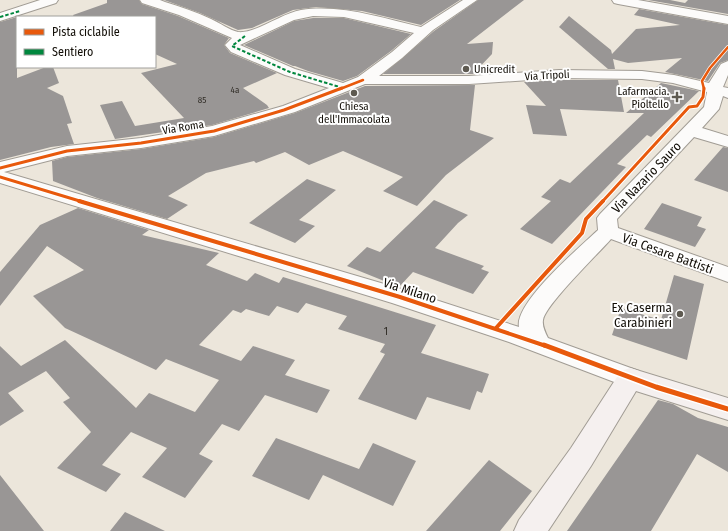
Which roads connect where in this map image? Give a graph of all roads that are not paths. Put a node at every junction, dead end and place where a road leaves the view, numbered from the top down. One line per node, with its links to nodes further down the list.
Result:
1 (52, 0): 6 (street)
2 (146, 0): 10 (street)
3 (471, 0): 9 (street, Via Roma)
4 (618, 0): 8 (street)
5 (0, 4): 6 (street)
6 (20, 10): 7 (street)
7 (0, 18)
8 (728, 20)
9 (423, 31): 10 (street); 12 (street, Via Roma)
10 (245, 36): 13 (street)
11 (728, 65): 14 (street, Via Nazario Sauro)
12 (364, 80): 13 (street, Via Roma); 14 (street, Via Tripoli)
13 (345, 88): 17 (street, Via Roma)
14 (722, 91): 15 (street, Via Nazario Sauro)
15 (691, 130): 16 (street); 19 (street, Via Nazario Sauro)
16 (728, 142)
17 (0, 168)
18 (0, 177): 21 (street, Via Milano)
19 (608, 231): 20 (street, Via Cesare Battisti); 21 (street, Via Nazario Sauro)
20 (728, 275)
21 (538, 344): 22 (street, Via Milano)
22 (630, 378): 23 (street, Via Milano); 24 (street)
23 (728, 409)
24 (530, 531)

